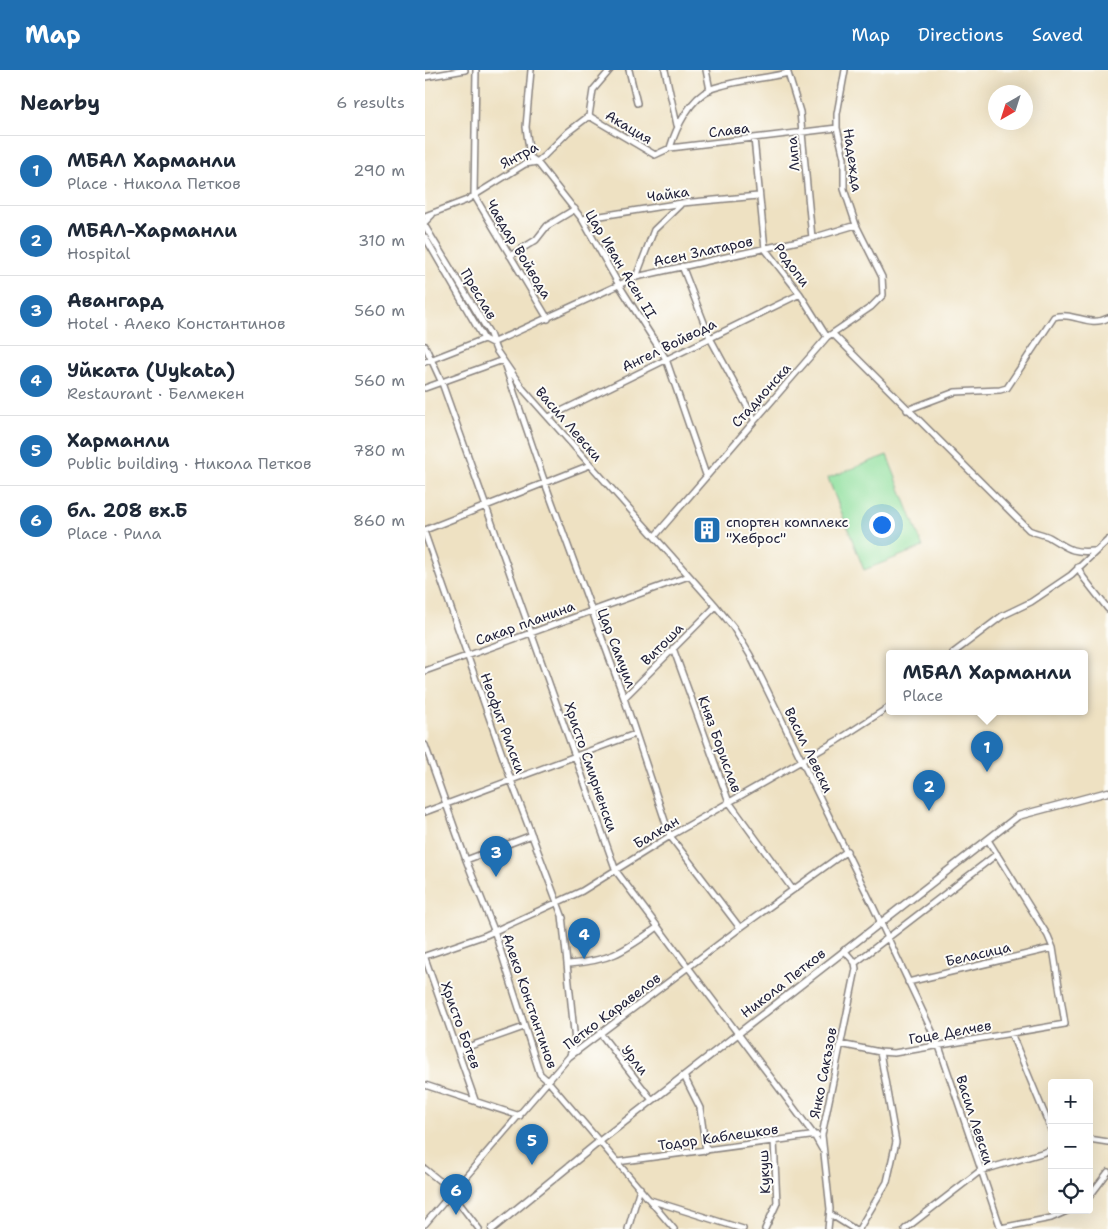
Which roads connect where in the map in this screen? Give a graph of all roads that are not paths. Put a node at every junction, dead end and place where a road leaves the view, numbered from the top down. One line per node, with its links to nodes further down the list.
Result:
1 (465, 70): 10 (street)
2 (476, 70): 21 (street, Чавдар Войвода)
3 (531, 70): 20 (street, Цар Иван Асен II)
4 (610, 70): 13 (street)
5 (629, 70): 12 (street)
6 (665, 70): 14 (street)
7 (706, 70): 11 (street)
8 (845, 70): 15 (street, Надежда)
9 (787, 72): 11 (street); 16 (street, Липа)
10 (425, 77)
11 (710, 90): 14 (street)
12 (637, 103)
13 (589, 116): 19 (street, Акация); 20 (street, Янтра)
14 (677, 125): 18 (street)
15 (837, 128): 16 (street, Слава); 29 (street, Надежда)
16 (802, 131): 17 (street, Слава); 32 (street, Липа)
17 (754, 138): 18 (street, Слава); 22 (street, Родопи)
18 (670, 148): 19 (street, Слава)
19 (659, 155)
20 (537, 162): 21 (street, Янтра); 24 (street, Цар Иван Асен II)
21 (474, 195): 25 (street, Янтра); 34 (street, Чавдар Войвода)
22 (758, 196): 23 (street, Чайка); 33 (street, Родопи)
23 (682, 203): 27 (street, Чайка); 37 (street)
24 (575, 209): 27 (street, Цар Иван Асен II); 34 (street)
25 (432, 214): 26 (street, Янтра); 28 (street)
26 (425, 216)
27 (582, 219): 38 (street, Цар Иван Асен II)
28 (425, 222)
29 (856, 225): 32 (street, Асен Златаров); 36 (street, Надежда)
30 (425, 226): 46 (street, Преслав)
31 (425, 237): 45 (street, Преслав)
32 (812, 238): 33 (street, Асен Златаров)
33 (765, 249): 35 (street, Асен Златаров); 39 (street, Родопи)
34 (510, 256): 41 (street, Чавдар Войвода)
35 (682, 266): 37 (street, Асен Златаров); 44 (street)
36 (882, 276): 42 (street, Стадионска)
37 (636, 277): 38 (street, Асен Златаров)
38 (619, 285): 41 (street, Асен Златаров); 48 (street, Цар Иван Асен II)
39 (799, 294): 43 (street, Родопи); 44 (street, Ангел Войвода)
40 (1108, 318): 54 (street)
41 (548, 319): 46 (street, Асен Златаров)
42 (833, 334): 43 (street, Стадионска); 54 (street)
43 (827, 337): 56 (street, Стадионска)
44 (710, 338): 48 (street, Ангел Войвода); 56 (street)
45 (484, 339): 46 (street, Преслав); 49 (street)
46 (492, 343): 50 (street, Васил Левски)
47 (425, 346): 49 (street, Христо Смирненски)
48 (666, 359): 55 (street, Ангел Войвода); 58 (street, Цар Иван Асен II)
49 (431, 360): 51 (street); 52 (street, Христо Смирненски)
50 (503, 360): 52 (street); 55 (street, Васил Левски); 59 (street, Цар Самуил)
51 (425, 362)
52 (442, 382): 53 (street); 60 (street, Христо Смирненски)
53 (425, 388)
54 (907, 410): 65 (street)
55 (549, 417): 57 (street, Васил Левски)
56 (754, 419): 58 (street, Стадионска)
57 (590, 465): 59 (street); 63 (street, Васил Левски)
58 (706, 475): 63 (street, Стадионска)
59 (545, 483): 60 (street); 70 (street, Цар Самуил)
60 (486, 505): 61 (street); 71 (street, Христо Смирненски)
61 (425, 530)
62 (425, 534): 74 (street, Неофит Рилски)
63 (655, 536): 67 (street, Васил Левски)
64 (1108, 540): 65 (street)
65 (1094, 552): 66 (street)
66 (1078, 567): 69 (street); 73 (street)
67 (689, 576): 68 (street, Васил Левски); 70 (street, Сакар планина)
68 (716, 606): 72 (street, Витоша); 81 (street, Васил Левски)
69 (1108, 609)
70 (591, 611): 71 (street, Сакар планина); 76 (street, Цар Самуил)
71 (531, 633): 74 (street, Сакар планина); 80 (street, Христо Смирненски)
72 (673, 648): 76 (street, Витоша); 84 (street, Княз Борислав)
73 (957, 650)
74 (467, 656): 75 (street, Сакар планина); 82 (street, Неофит Рилски)
75 (425, 671)
76 (624, 698): 78 (street, Цар Самуил)
77 (886, 709): 81 (street, Балкан)
78 (635, 734): 80 (street); 88 (street, Цар Самуил)
79 (425, 745): 85 (street, Алеко Константинов)
80 (575, 755): 82 (street); 93 (street, Христо Смирненски)
81 (800, 761): 84 (street, Балкан); 90 (street, Васил Левски)
82 (511, 780): 85 (street); 87 (street, Неофит Рилски)
83 (1108, 792): 89 (street, Никола Петков)
84 (729, 802): 88 (street, Балкан); 94 (street, Княз Борислав)
85 (447, 804): 86 (street); 92 (street, Алеко Константинов)
86 (425, 812)
87 (532, 835): 92 (street); 95 (street, Неофит Рилски)
88 (670, 836): 93 (street, Балкан); 98 (street, Цар Самуил)
89 (988, 840): 91 (street); 96 (street, Никола Петков)
90 (847, 851): 94 (street, Петко Каравелов); 96 (street, Васил Левски)
91 (997, 854): 100 (street); 101 (street)
92 (466, 860): 99 (street, Алеко Константинов)
93 (616, 870): 95 (street, Балкан); 97 (street, Христо Смирненски)
94 (793, 890): 98 (street, Петко Каравелов)
95 (558, 902): 99 (street, Балкан); 105 (street, Неофит Рилски)
96 (880, 923): 100 (street, Васил Левски); 102 (street, Никола Петков)
97 (658, 927): 105 (street); 106 (street, Христо Смирненски)
98 (739, 928): 106 (street, Петко Каравелов)
99 (494, 930): 103 (street, Балкан); 108 (street, Алеко Константинов)
100 (887, 937): 104 (street); 107 (street, Васил Левски)
101 (1053, 948): 107 (street, Беласица); 110 (street, Гоце Делчев)
102 (844, 950): 104 (street); 111 (street, Никола Петков)
103 (425, 957): 114 (street, Христо Ботев)
104 (855, 963): 112 (street, Янко Сакъзов)
105 (569, 964): 116 (street, Неофит Рилски)
106 (687, 968): 109 (street, Петко Каравелов); 111 (street, Христо Смирненски)
107 (909, 982): 113 (street, Васил Левски)
108 (524, 1027): 114 (street); 118 (street, Алеко Константинов)
109 (600, 1033): 116 (street, Петко Каравелов); 121 (street, Урли)
110 (1011, 1033): 113 (street, Гоце Делчев); 123 (street)
111 (737, 1034): 117 (street, Никола Петков); 124 (street, Христо Смирненски)
112 (839, 1044): 115 (street, Гоце Делчев); 125 (street, Янко Сакъзов)
113 (939, 1046): 115 (street, Гоце Делчев); 135 (street, Васил Левски)
114 (459, 1050): 120 (street, Христо Ботев)
115 (880, 1052): 153 (street)
116 (569, 1057): 118 (street, Петко Каравелов)
117 (684, 1076): 121 (street, Никола Петков); 131 (street)
118 (548, 1081): 122 (street, Петко Каравелов); 127 (street, Алеко Константинов)
119 (425, 1085): 120 (street)
120 (475, 1100): 122 (street)
121 (652, 1100): 127 (street, Никола Петков)
122 (520, 1116): 139 (street, Петко Каравелов)
123 (1049, 1124)
124 (814, 1135): 125 (street, Тодор Каблешков); 128 (street, Тодор Каблешков); 130 (street, Христо Смирненски)
125 (822, 1135): 130 (street, Янко Сакъзов)
126 (1093, 1140): 129 (street)
127 (599, 1141): 133 (street, Алеко Константинов); 146 (street, Никола Петков)
128 (773, 1141): 131 (street, Тодор Каблешков); 150 (street, Кукуш)
129 (1108, 1142)
130 (822, 1149): 141 (street, Янко Сакъзов)
131 (705, 1151): 133 (street, Тодор Каблешков)
132 (1048, 1151): 135 (street)
133 (617, 1162): 137 (street, Алеко Константинов)
134 (425, 1169): 139 (street)
135 (980, 1171): 144 (street, Васил Левски); 154 (street)
136 (1108, 1172): 138 (street)
137 (640, 1188): 140 (street, Алеко Константинов); 147 (street)
138 (1093, 1192)
139 (452, 1194): 143 (street, Петко Каравелов); 145 (street)
140 (649, 1199): 148 (street, Алеко Константинов); 149 (street)
141 (830, 1214): 151 (street, Янко Сакъзов); 152 (street)
142 (1060, 1214): 144 (street)
143 (425, 1224)
144 (1001, 1228)
145 (479, 1229)
146 (492, 1229)
147 (628, 1229)
148 (674, 1229)
149 (743, 1229)
150 (765, 1229)
151 (828, 1229)
152 (854, 1229)
153 (859, 1229)
154 (905, 1229)

